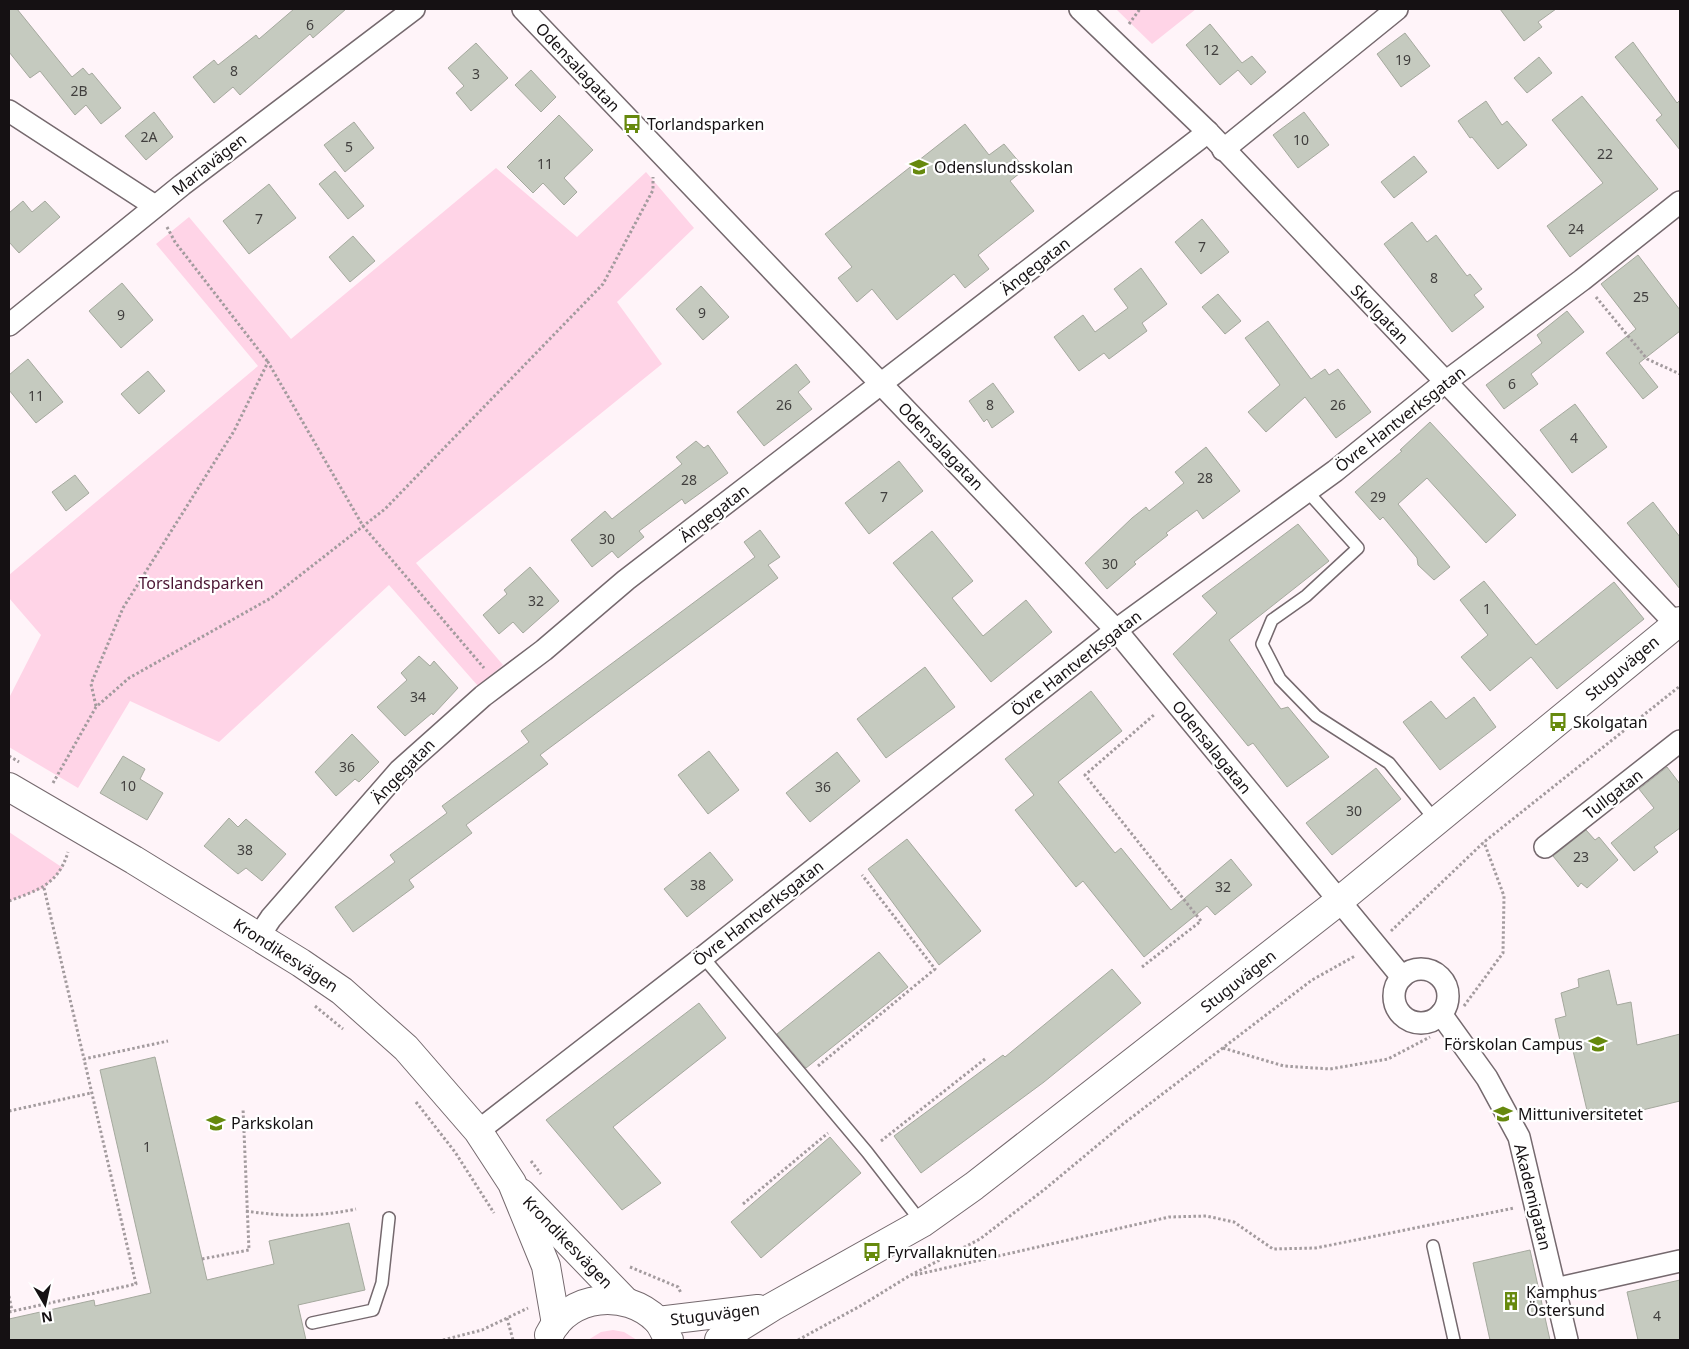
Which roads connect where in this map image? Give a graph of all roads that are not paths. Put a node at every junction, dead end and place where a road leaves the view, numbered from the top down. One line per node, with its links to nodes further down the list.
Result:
1 (414, 9): 9 (street, Mariavägen)
2 (523, 9): 12 (street, Odensalagatan)
3 (1080, 9): 6 (street, Skolgatan)
4 (1397, 9): 7 (street)
5 (9, 111): 9 (street)
6 (1208, 132): 7 (street, Skolgatan); 12 (street, Ängegatan)
7 (1224, 150): 11 (street, Skolgatan)
8 (1680, 202): 11 (street, Övre Hantverksgatan)
9 (155, 206): 10 (street, Mariavägen)
10 (9, 325)
11 (1444, 383): 13 (street, Övre Hantverksgatan); 14 (street, Skolgatan)
12 (882, 384): 15 (street, Odensalagatan); 21 (street, Ängegatan)
13 (1307, 491): 15 (street, Övre Hantverksgatan); 18 (lane)
14 (1678, 622): 18 (main road, Stuguvägen)
15 (1116, 630): 20 (street, Odensalagatan); 22 (street, Övre Hantverksgatan)
16 (1680, 741): 19 (street, Tullgatan)
17 (9, 787): 21 (main road, Krondikesvägen)
18 (1437, 823): 20 (main road, Stuguvägen)
19 (1545, 847)
20 (1339, 901): 23 (street, Odensalagatan); 28 (main road, Stuguvägen)
21 (259, 936): 25 (main road, Krondikesvägen)
22 (703, 957): 25 (street, Övre Hantverksgatan); 28 (lane)
23 (1402, 977): 24 (street); 24 (street)
24 (1445, 1020): 31 (street, Akademigatan)
25 (478, 1131): 26 (main road, Krondikesvägen)
26 (512, 1183): 32 (main road, Krondikesvägen); 36 (main road, Krondikesvägen)
27 (390, 1218): 34 (lane)
28 (922, 1223): 33 (main road, Stuguvägen)
29 (1434, 1246): 38 (lane)
30 (1680, 1261): 31 (street)
31 (1555, 1289): 39 (street, Akademigatan)
32 (625, 1301): 35 (main road); 36 (main road)
33 (772, 1307): 35 (main road, Stuguvägen); 37 (main road, Stuguvägen)
34 (312, 1323)
35 (663, 1331)
36 (551, 1332)
37 (719, 1340)
38 (1454, 1340)
39 (1567, 1340)

